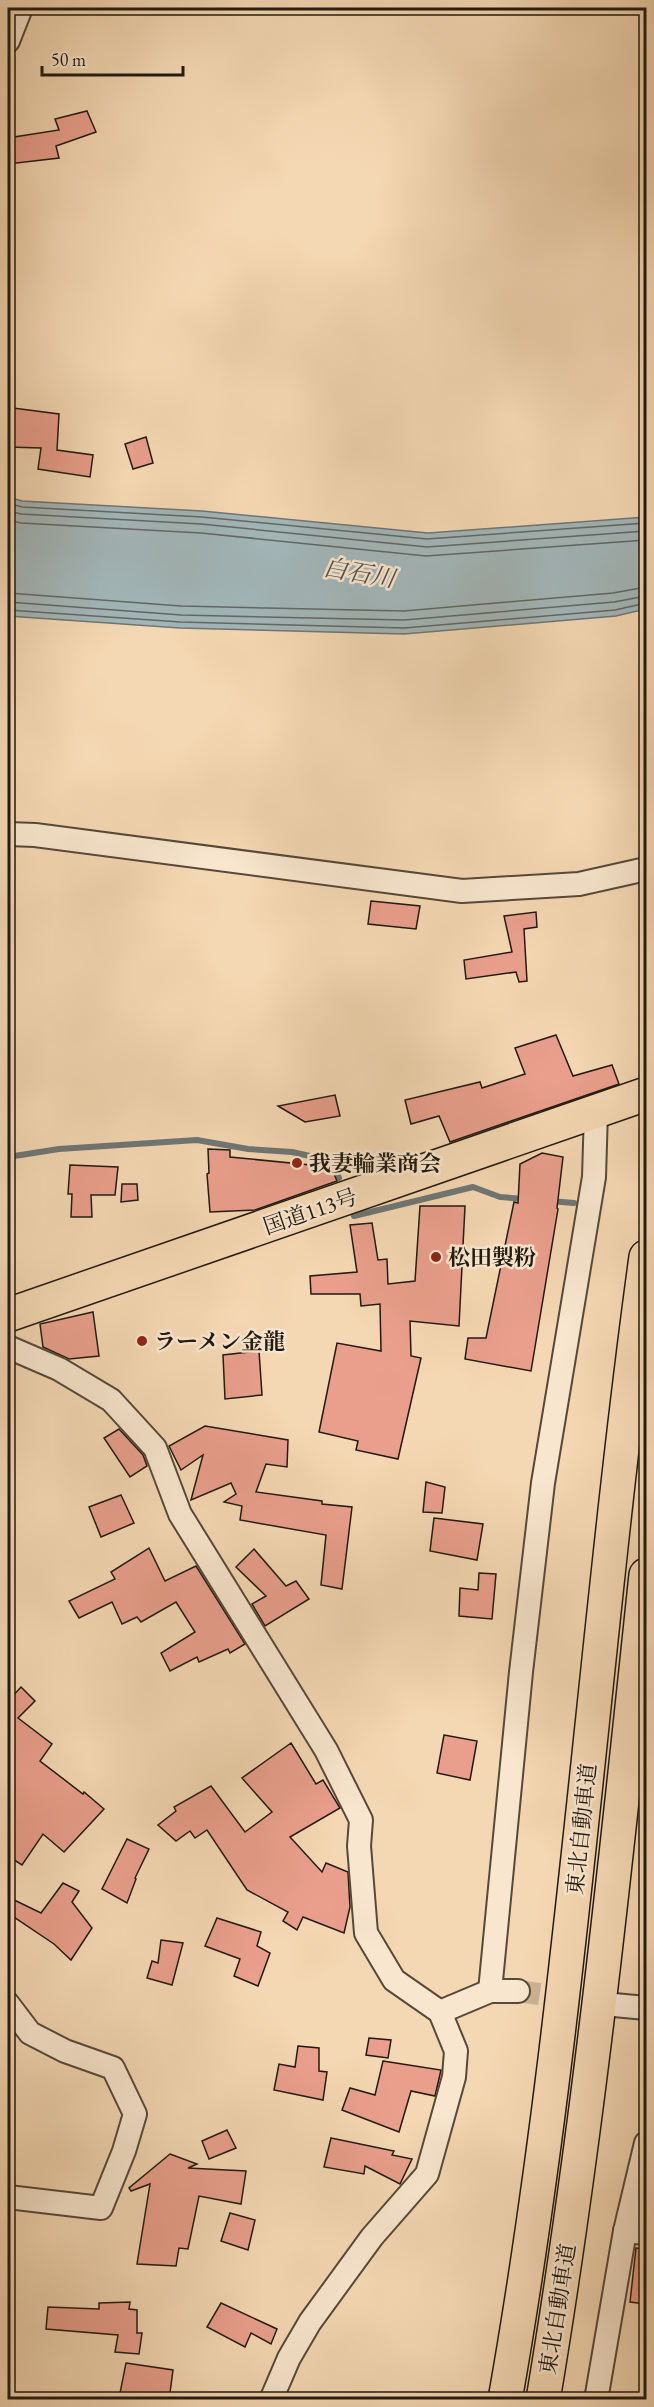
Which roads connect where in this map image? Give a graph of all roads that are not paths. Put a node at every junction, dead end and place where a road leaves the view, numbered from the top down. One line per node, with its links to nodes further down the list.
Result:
1 (21, 8): 2 (street)
2 (8, 41)
3 (8, 834): 4 (street)
4 (646, 869)
5 (646, 1094): 6 (highway, 国道113号)
6 (596, 1112): 8 (highway, 国道113号); 11 (street)
7 (646, 1257): 21 (highway, 東北自動車道)
8 (8, 1315)
9 (8, 1347): 16 (street)
10 (646, 1575): 22 (highway, 東北自動車道)
11 (490, 1991): 12 (street); 16 (street)
12 (518, 1991)
13 (8, 2004): 18 (street)
14 (614, 2005): 15 (street)
15 (646, 2008)
16 (440, 2012): 20 (street)
17 (645, 2155): 19 (street)
18 (8, 2197)
19 (636, 2232): 23 (street)
20 (270, 2400)
21 (505, 2400)
22 (543, 2400)
23 (596, 2400)

